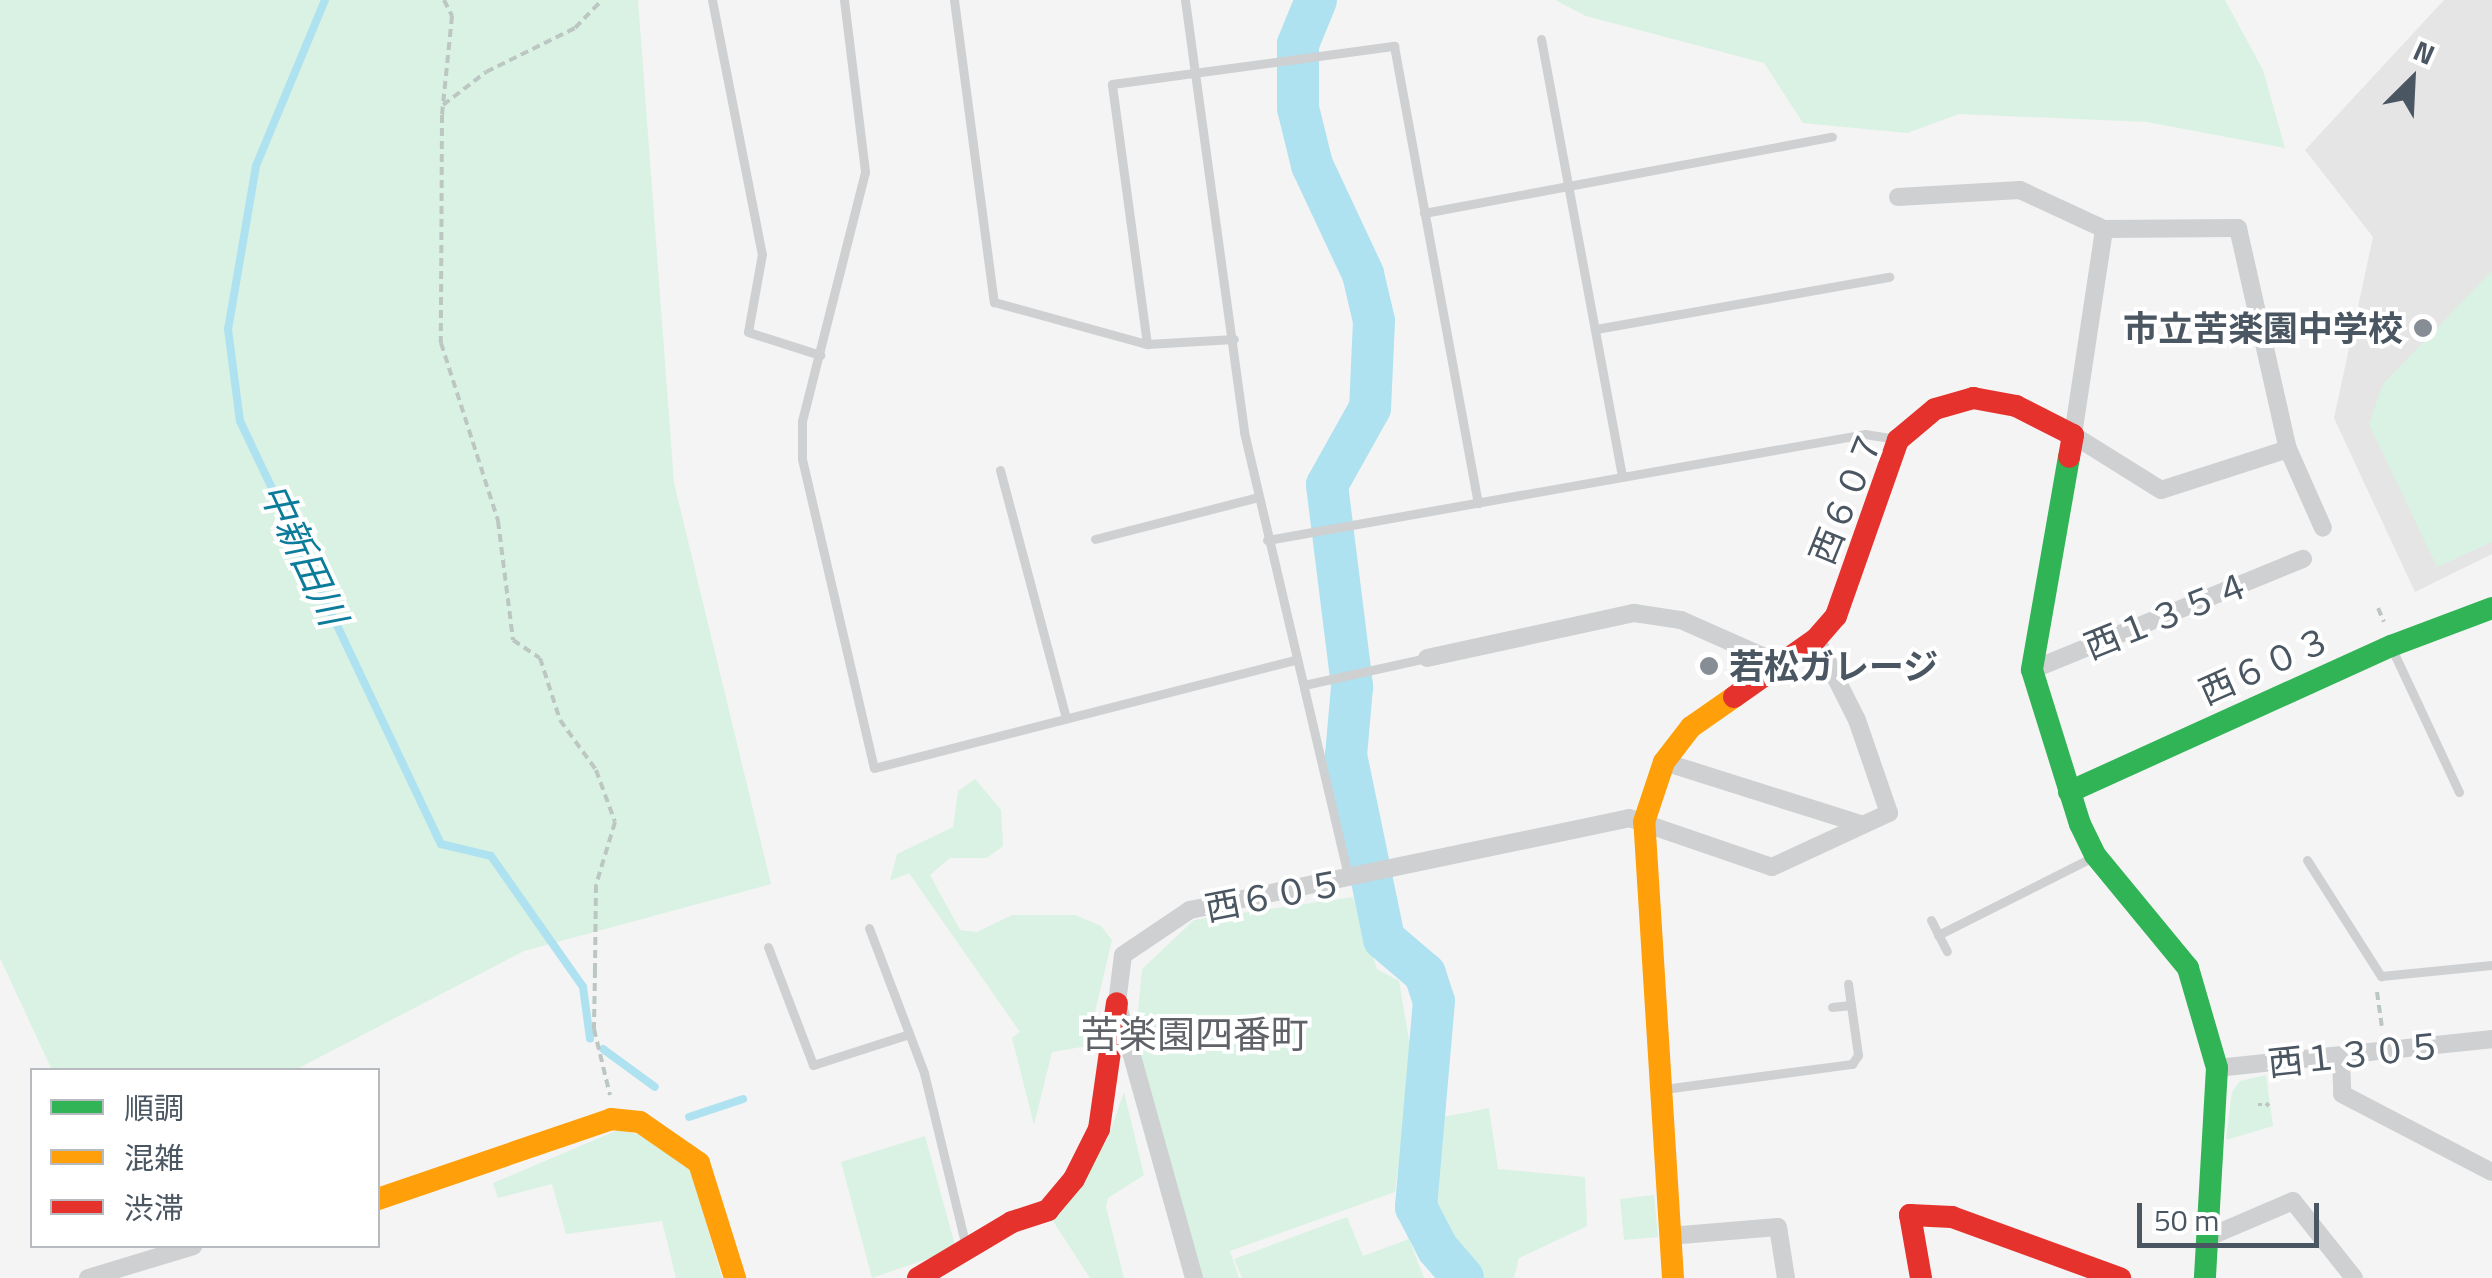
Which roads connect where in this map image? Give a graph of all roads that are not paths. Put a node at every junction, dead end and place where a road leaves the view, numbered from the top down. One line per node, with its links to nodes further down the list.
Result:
1 (712, 0): 16 (lane)
2 (844, 0): 16 (lane)
3 (954, 0): 15 (lane)
4 (1184, 0): 6 (lane)
5 (1542, 39): 8 (lane)
6 (1193, 74): 10 (lane); 14 (lane); 15 (lane)
7 (1832, 137): 8 (lane)
8 (1570, 186): 10 (lane); 13 (lane)
9 (1898, 197): 11 (street)
10 (1424, 212): 23 (lane)
11 (2104, 229): 17 (street); 19 (street)
12 (1889, 277): 13 (lane)
13 (1596, 330): 21 (lane)
14 (1234, 338): 15 (lane); 22 (lane)
15 (1147, 344)
16 (820, 355): 36 (lane)
17 (2073, 435): 18 (street, 西６０７); 19 (street); 34 (street)
18 (1898, 440): 21 (lane); 29 (street, 西６０７)
19 (2288, 449): 24 (street)
20 (1000, 470): 36 (lane)
21 (1622, 474): 23 (lane)
22 (1258, 497): 25 (lane); 26 (lane)
23 (1478, 503): 26 (lane)
24 (2322, 528)
25 (1094, 539)
26 (1268, 540): 31 (lane)
27 (2303, 559): 34 (street, 西１３５４)
28 (2492, 608): 30 (street, 西６０３)
29 (1816, 639): 33 (street, 西６０７); 41 (street)
30 (2391, 646): 38 (street, 西６０３); 39 (lane)
31 (1298, 658): 35 (lane); 36 (lane)
32 (1428, 658): 33 (street); 35 (lane)
33 (1778, 663): 37 (street, 西６０７)
34 (2032, 670): 38 (street)
35 (1304, 685): 44 (lane)
36 (1066, 718)
37 (1664, 762): 40 (street, 西６０７); 41 (street)
38 (2069, 792): 42 (street)
39 (2460, 792)
40 (1644, 822): 41 (street); 44 (street, 西６０５); 59 (street, 西６０７)
41 (1861, 824)
42 (2095, 855): 47 (lane); 58 (street)
43 (2307, 860): 50 (lane)
44 (1363, 878): 52 (street, 西６０５)
45 (1931, 920): 47 (lane)
46 (869, 928): 55 (lane)
47 (1938, 935): 49 (lane)
48 (768, 947): 55 (lane)
49 (1947, 951)
50 (2492, 964)
51 (1848, 984): 53 (lane)
52 (1117, 1004): 65 (street); 69 (street, 西６０５)
53 (1851, 1005): 54 (lane); 59 (lane)
54 (1832, 1007)
55 (909, 1034): 65 (lane)
56 (2492, 1040): 57 (street, 西１３０５)
57 (2341, 1057): 58 (street, 西１３０５); 60 (street)
58 (2217, 1068): 63 (street)
59 (1657, 1090): 62 (street, 西６０７)
60 (2492, 1172)
61 (380, 1198): 67 (street)
62 (1669, 1236): 70 (street, 西６０７); 71 (street)
63 (2212, 1236): 74 (street); 75 (street)
64 (186, 1248): 66 (street)
65 (968, 1254): 68 (street)
66 (88, 1278)
67 (735, 1278)
68 (918, 1278)
69 (1194, 1278)
70 (1672, 1278)
71 (1786, 1278)
72 (1921, 1278): 73 (street)
73 (2120, 1278)
74 (2205, 1278)
75 (2354, 1278)

